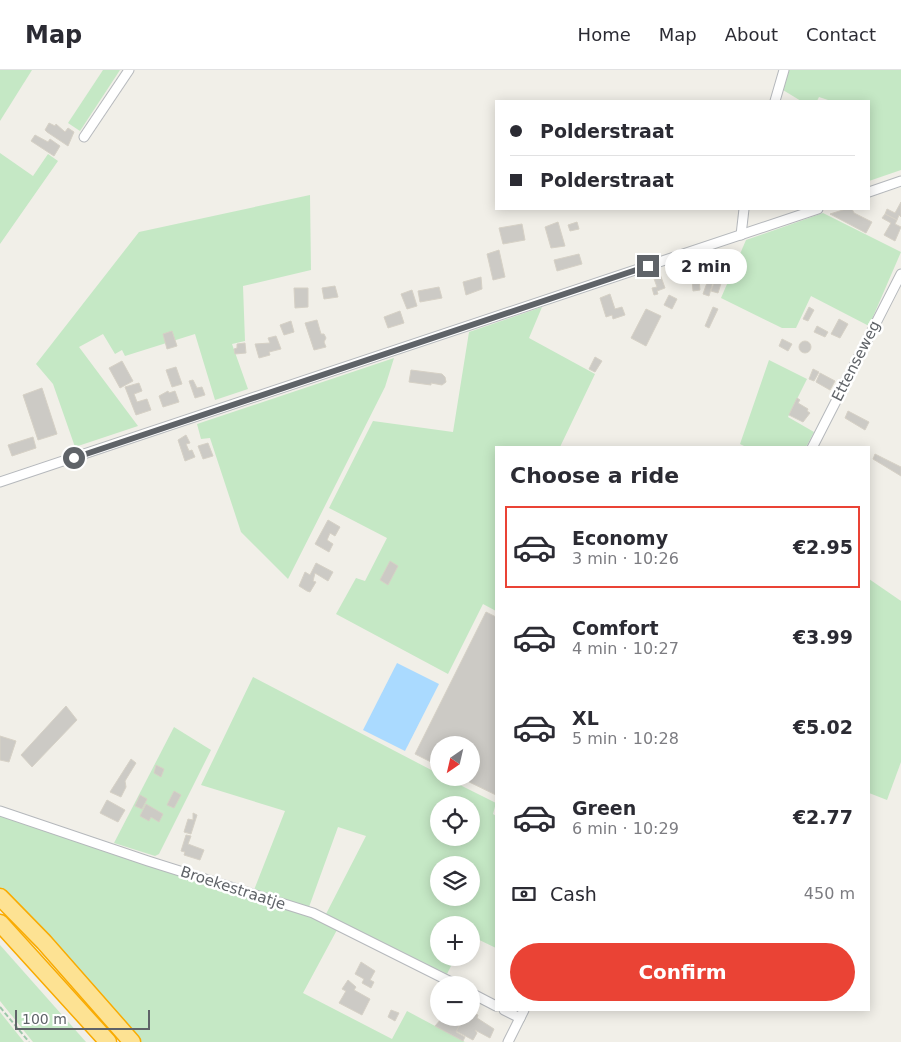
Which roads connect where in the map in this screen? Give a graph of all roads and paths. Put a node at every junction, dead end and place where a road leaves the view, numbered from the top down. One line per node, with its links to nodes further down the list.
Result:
1 (129, 70): 4 (street)
2 (784, 70): 3 (street)
3 (775, 100)
4 (84, 137)
5 (901, 181): 6 (street)
6 (870, 192)
7 (744, 210): 9 (street)
8 (815, 210): 9 (street)
9 (741, 235): 12 (street)
10 (901, 274): 11 (street, Ettenseweg)
11 (813, 446)
12 (0, 482)
13 (0, 811): 16 (street, Broekestraatje)
14 (0, 896): 26 (highway)
15 (0, 923): 20 (highway)
16 (439, 976)
17 (480, 997): 18 (street)
18 (495, 1005)
19 (0, 1006): 23 (path)
20 (80, 1009): 24 (highway); 25 (highway)
21 (508, 1011): 22 (street)
22 (522, 1014): 27 (street)
23 (29, 1042)
24 (102, 1042)
25 (108, 1042)
26 (132, 1042)
27 (508, 1042)

